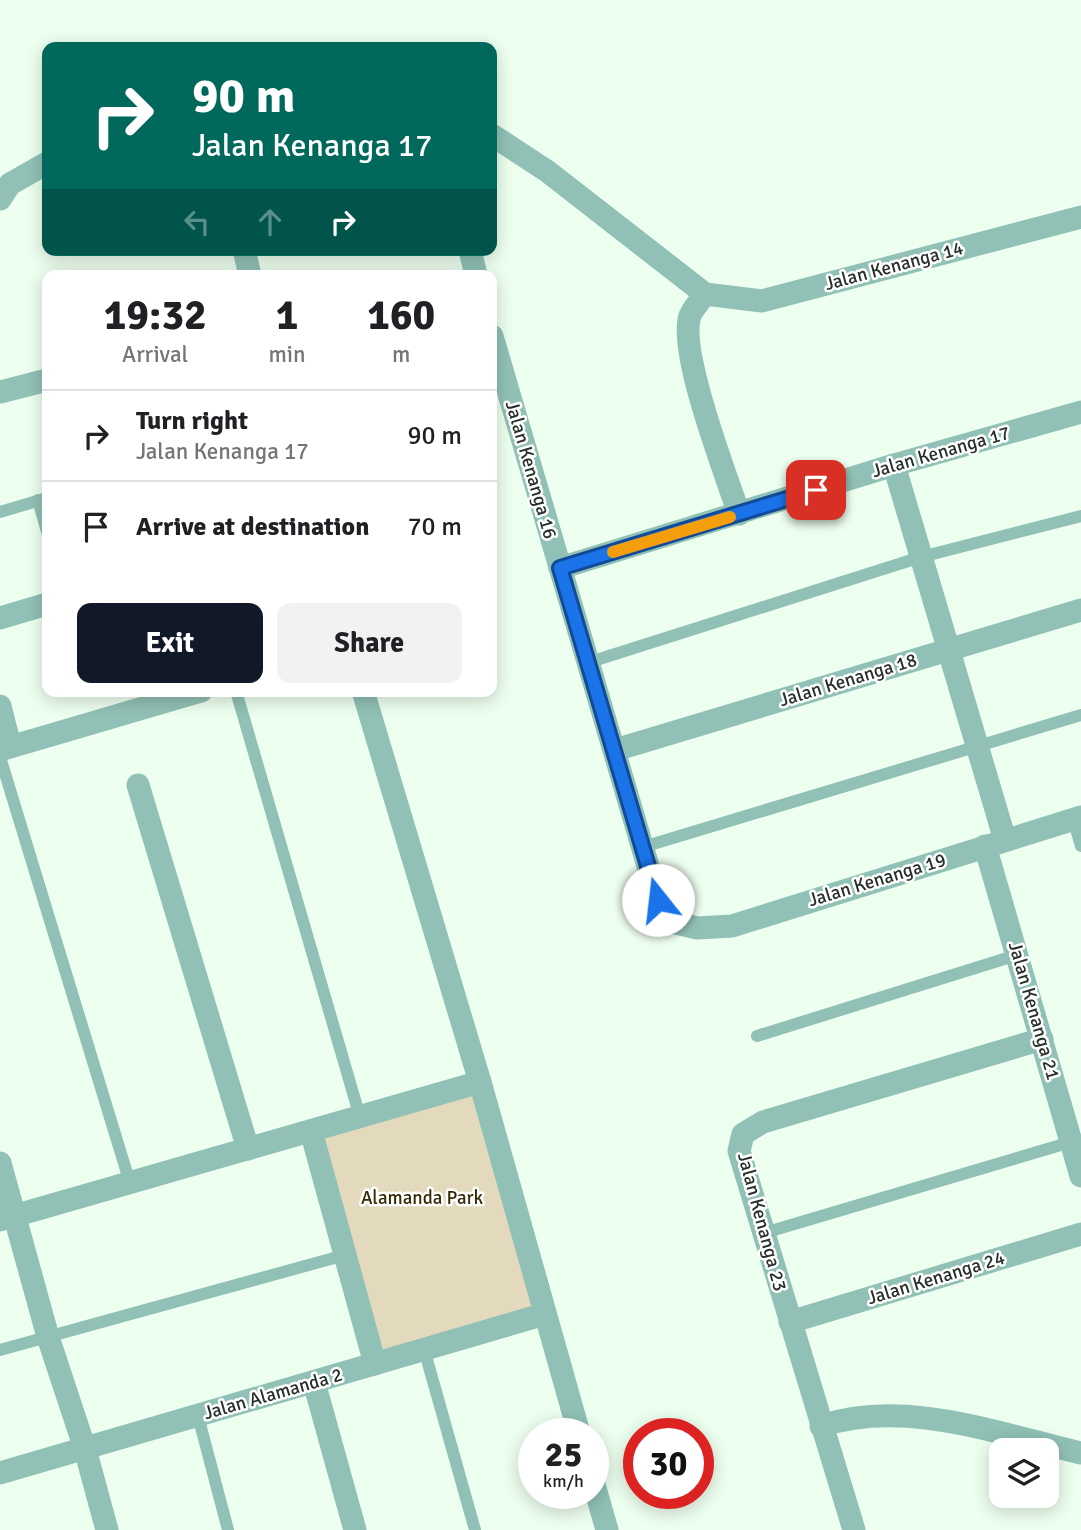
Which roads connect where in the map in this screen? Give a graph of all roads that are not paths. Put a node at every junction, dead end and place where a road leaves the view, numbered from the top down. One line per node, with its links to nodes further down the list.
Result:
1 (497, 138): 5 (street)
2 (42, 166): 3 (street)
3 (0, 199)
4 (1081, 216): 5 (street, Jalan Kenanga 14)
5 (705, 293): 13 (street)
6 (497, 353): 16 (street, Jalan Kenanga 16)
7 (42, 381): 8 (street)
8 (0, 392)
9 (1081, 412): 10 (street, Jalan Kenanga 17)
10 (894, 465): 13 (street, Jalan Kenanga 17); 15 (street, Jalan Kenanga 21)
11 (42, 499): 12 (lane)
12 (0, 512)
13 (739, 514): 16 (street, Jalan Kenanga 17)
14 (1081, 516): 15 (lane)
15 (921, 557): 20 (street, Jalan Kenanga 21); 21 (lane)
16 (560, 568): 21 (street, Jalan Kenanga 16)
17 (42, 605): 19 (street)
18 (1081, 611): 20 (street, Jalan Kenanga 18)
19 (0, 618)
20 (949, 650): 27 (street, Jalan Kenanga 21); 28 (street, Jalan Kenanga 18)
21 (590, 662): 28 (street, Jalan Kenanga 16)
22 (181, 697): 29 (street)
23 (238, 697): 40 (lane)
24 (365, 697): 39 (street)
25 (0, 706): 29 (street)
26 (1081, 715): 27 (lane)
27 (977, 746): 32 (street, Jalan Kenanga 21); 34 (lane)
28 (615, 750): 34 (street, Jalan Kenanga 16)
29 (3, 751): 46 (lane)
30 (138, 785): 43 (street)
31 (1077, 818): 32 (street, Jalan Kenanga 19); 33 (lane)
32 (995, 843): 35 (street, Jalan Kenanga 19); 36 (street, Jalan Kenanga 21)
33 (1081, 846)
34 (643, 847): 35 (street, Jalan Kenanga 16)
35 (673, 922)
36 (1017, 955): 37 (lane); 38 (street, Jalan Kenanga 21)
37 (757, 1036)
38 (1042, 1039): 42 (street, Jalan Kenanga 21); 48 (street, Jalan Kenanga 23)
39 (480, 1082): 40 (street); 51 (street)
40 (360, 1117): 41 (street)
41 (311, 1131): 43 (street); 50 (street)
42 (1071, 1142): 45 (street, Jalan Kenanga 21); 48 (lane)
43 (248, 1149): 46 (street)
44 (0, 1163): 47 (street)
45 (1081, 1176)
46 (130, 1183): 47 (street)
47 (8, 1218): 53 (street)
48 (764, 1233): 52 (street, Jalan Kenanga 23)
49 (1081, 1234): 52 (street, Jalan Kenanga 24)
50 (345, 1255): 53 (lane); 56 (street)
51 (545, 1314): 54 (street, Jalan Alamanda 2); 59 (street)
52 (790, 1322): 60 (street, Jalan Kenanga 23)
53 (48, 1337): 55 (lane); 61 (street)
54 (424, 1349): 56 (street, Jalan Alamanda 2); 68 (lane)
55 (0, 1350)
56 (376, 1364): 57 (street, Jalan Alamanda 2)
57 (314, 1382): 58 (street, Jalan Alamanda 2); 67 (street)
58 (198, 1416): 61 (street, Jalan Alamanda 2); 66 (lane)
59 (575, 1418)
60 (821, 1426): 62 (street); 70 (street, Jalan Kenanga 23)
61 (85, 1449): 63 (street, Jalan Alamanda 2); 65 (street)
62 (1081, 1453)
63 (0, 1474)
64 (601, 1509): 69 (street)
65 (107, 1530)
66 (228, 1530)
67 (355, 1530)
68 (475, 1530)
69 (607, 1530)
70 (854, 1530)

